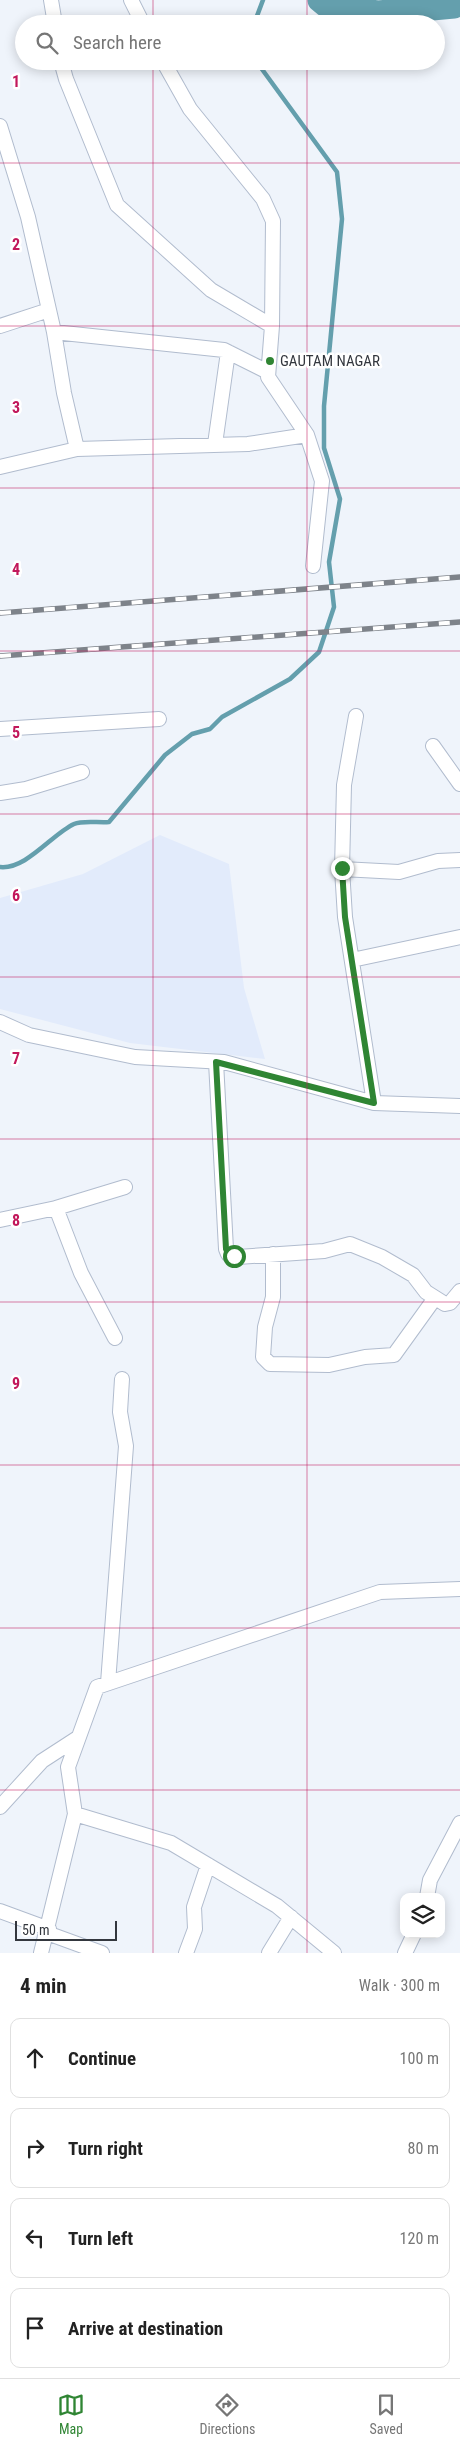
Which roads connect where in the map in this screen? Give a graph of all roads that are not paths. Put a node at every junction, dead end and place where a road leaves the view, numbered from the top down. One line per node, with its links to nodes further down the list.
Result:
1 (51, 0): 3 (street)
2 (131, 0): 4 (street)
3 (54, 15)
4 (138, 15)
5 (64, 70): 10 (street)
6 (168, 70): 10 (street)
7 (0, 126): 8 (street)
8 (49, 310): 9 (street); 11 (street)
9 (0, 326)
10 (272, 326): 13 (street)
11 (54, 332): 12 (street); 16 (street)
12 (228, 352): 13 (street); 15 (street)
13 (268, 372): 14 (street)
14 (307, 435): 15 (street); 18 (street)
15 (215, 444): 16 (street)
16 (77, 449): 17 (street)
17 (0, 467)
18 (313, 566)
19 (356, 716): 27 (street)
20 (160, 719): 21 (street)
21 (0, 728)
22 (432, 746): 24 (street)
23 (82, 772): 25 (street)
24 (460, 784)
25 (0, 792)
26 (460, 860): 27 (street)
27 (342, 868): 29 (street)
28 (460, 937): 29 (street)
29 (352, 960): 32 (street)
30 (0, 1022): 31 (street)
31 (216, 1062): 32 (street); 37 (street)
32 (374, 1103): 33 (street)
33 (460, 1106)
34 (125, 1187): 35 (street)
35 (56, 1208): 36 (street); 40 (street)
36 (0, 1220)
37 (272, 1254): 39 (street); 39 (street)
38 (460, 1292): 39 (street)
39 (436, 1298)
40 (115, 1338)
41 (122, 1379): 43 (street)
42 (460, 1589): 43 (street)
43 (108, 1683): 44 (street)
44 (79, 1737): 45 (street); 46 (street)
45 (0, 1807)
46 (75, 1814): 49 (street); 53 (street)
47 (460, 1823): 48 (street)
48 (455, 1845): 50 (street)
49 (208, 1865): 52 (street); 57 (street)
50 (428, 1893)
51 (0, 1911): 53 (street)
52 (291, 1917): 58 (street); 59 (street)
53 (48, 1931): 55 (street); 56 (street)
54 (412, 1938): 60 (street)
55 (41, 1953)
56 (102, 1953)
57 (186, 1953)
58 (269, 1953)
59 (334, 1953)
60 (405, 1953)

